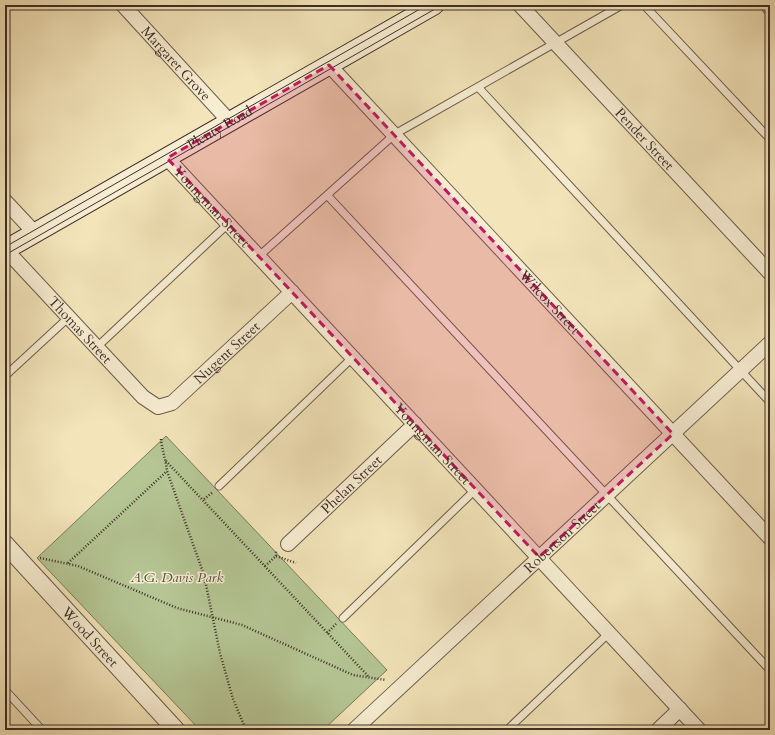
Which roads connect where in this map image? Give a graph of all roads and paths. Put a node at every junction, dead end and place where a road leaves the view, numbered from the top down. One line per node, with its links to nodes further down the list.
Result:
1 (123, 5): 11 (street, Margaret Grove)
2 (520, 5): 8 (street, Pender Street)
3 (622, 5): 8 (lane)
4 (644, 5): 13 (lane)
5 (768, 5): 7 (street)
6 (427, 7): 9 (main road, Plenty Road)
7 (770, 8)
8 (556, 42): 10 (lane); 21 (street, Pender Street)
9 (329, 65): 11 (main road, Plenty Road); 12 (street, Wilcox Street)
10 (478, 87): 12 (lane); 27 (lane)
11 (230, 122): 14 (main road, Plenty Road)
12 (394, 134): 15 (lane); 32 (street, Wilcox Street)
13 (770, 139)
14 (166, 158): 17 (street, Youngman Street); 18 (main road, Plenty Road)
15 (327, 195): 20 (lane); 38 (lane)
16 (5, 201): 18 (street)
17 (229, 223): 20 (street, Youngman Street); 25 (lane)
18 (35, 233): 19 (main road, Plenty Road)
19 (6, 250): 23 (street, Thomas Street)
20 (259, 256): 22 (street, Youngman Street)
21 (770, 273)
22 (292, 292): 26 (street, Youngman Street); 30 (street, Nugent Street)
23 (69, 317): 25 (street, Thomas Street); 28 (lane)
24 (770, 343): 27 (street, Robertson Street)
25 (97, 347): 30 (street, Thomas Street)
26 (353, 357): 31 (street, Youngman Street); 36 (lane)
27 (741, 371): 29 (lane); 32 (street, Robertson Street)
28 (5, 376)
29 (770, 402)
30 (158, 408)
31 (415, 424): 37 (street, Youngman Street); 41 (street, Phelan Street)
32 (673, 434): 38 (street, Robertson Street); 39 (street, Wilcox Street)
33 (160, 439): 34 (path)
34 (166, 460): 35 (path); 46 (path)
35 (167, 471): 44 (path); 47 (path)
36 (219, 486)
37 (476, 489): 42 (street, Youngman Street); 48 (lane)
38 (606, 494): 42 (street, Robertson Street); 50 (lane)
39 (770, 538)
40 (5, 544): 56 (street, Wood Street)
41 (288, 544)
42 (539, 557): 49 (street, Youngman Street); 58 (street, Robertson Street)
43 (39, 558): 44 (path)
44 (68, 563): 47 (path)
45 (296, 563): 46 (path)
46 (265, 566): 51 (path)
47 (213, 618): 51 (path); 57 (path)
48 (343, 618)
49 (609, 633): 54 (street, Youngman Street); 59 (lane)
50 (770, 670)
51 (368, 676): 52 (path)
52 (386, 680)
53 (5, 690): 55 (lane)
54 (680, 709): 60 (street); 61 (street, Youngman Street)
55 (42, 730)
56 (176, 730)
57 (246, 730)
58 (354, 730)
59 (507, 730)
60 (658, 730)
61 (699, 730)

